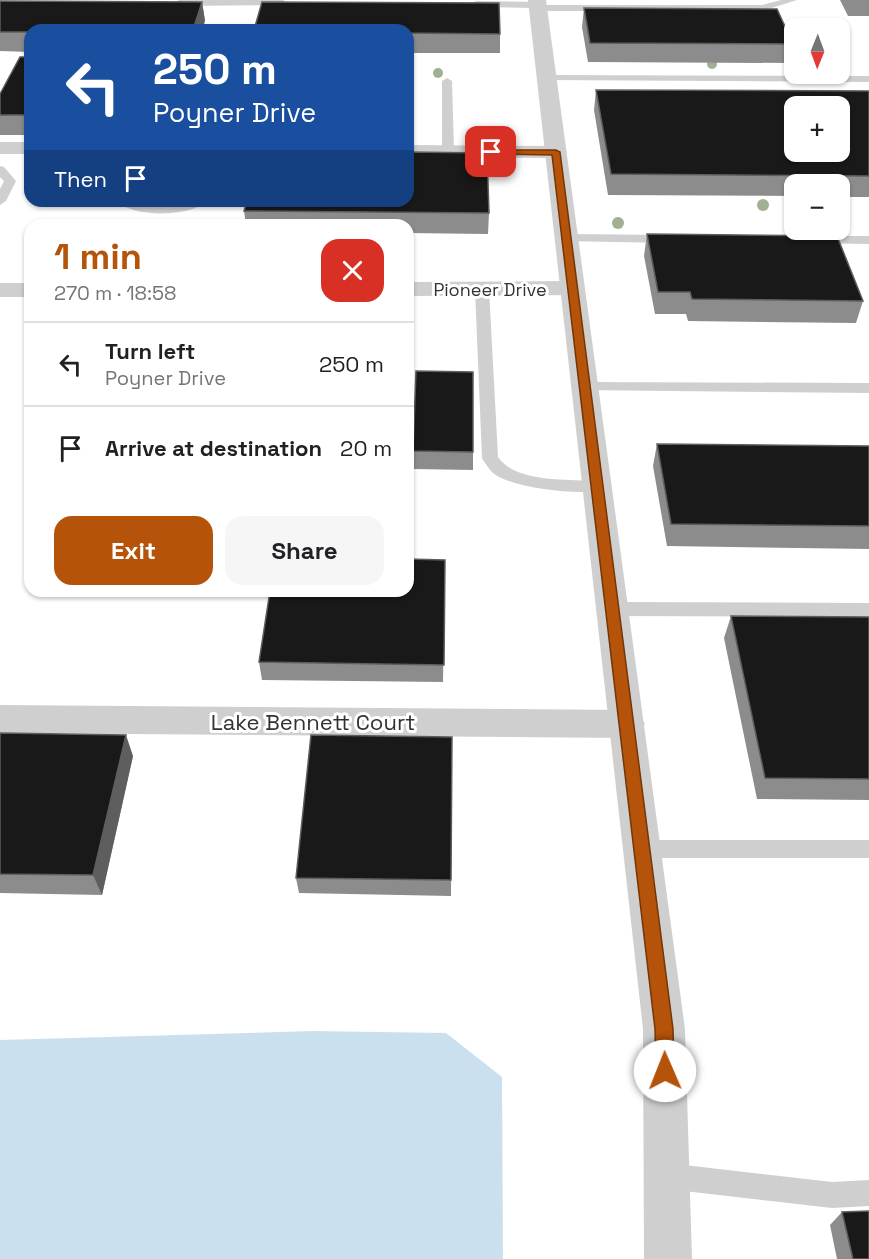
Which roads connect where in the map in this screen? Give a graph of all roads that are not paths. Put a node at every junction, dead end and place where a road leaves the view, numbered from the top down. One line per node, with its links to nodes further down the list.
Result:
1 (792, 0): 7 (lane)
2 (497, 2): 5 (lane); 6 (lane)
3 (166, 3): 4 (lane)
4 (296, 3)
5 (462, 4)
6 (537, 4): 7 (lane); 8 (street)
7 (592, 4)
8 (546, 78): 9 (lane); 15 (street)
9 (869, 79)
10 (447, 81): 14 (lane)
11 (0, 148): 12 (street)
12 (24, 148)
13 (414, 151): 14 (street)
14 (448, 151): 15 (street)
15 (556, 152): 20 (street)
16 (0, 170): 17 (lane)
17 (0, 201)
18 (131, 207): 19 (lane)
19 (185, 207)
20 (566, 238): 21 (lane); 24 (street)
21 (683, 239)
22 (850, 240): 23 (lane)
23 (869, 240)
24 (573, 288): 26 (street, Pioneer Drive); 29 (street)
25 (414, 289): 26 (street, Pioneer Drive)
26 (482, 289): 31 (lane)
27 (0, 290): 28 (street)
28 (24, 290)
29 (584, 387): 30 (lane); 31 (street)
30 (869, 388)
31 (597, 486): 32 (street)
32 (612, 609): 33 (lane); 35 (street)
33 (869, 610)
34 (0, 719): 35 (street, Lake Bennett Court)
35 (627, 724): 36 (street)
36 (642, 849): 37 (lane); 38 (street)
37 (869, 849)
38 (667, 1176): 39 (lane); 40 (street)
39 (869, 1193)
40 (668, 1259)

